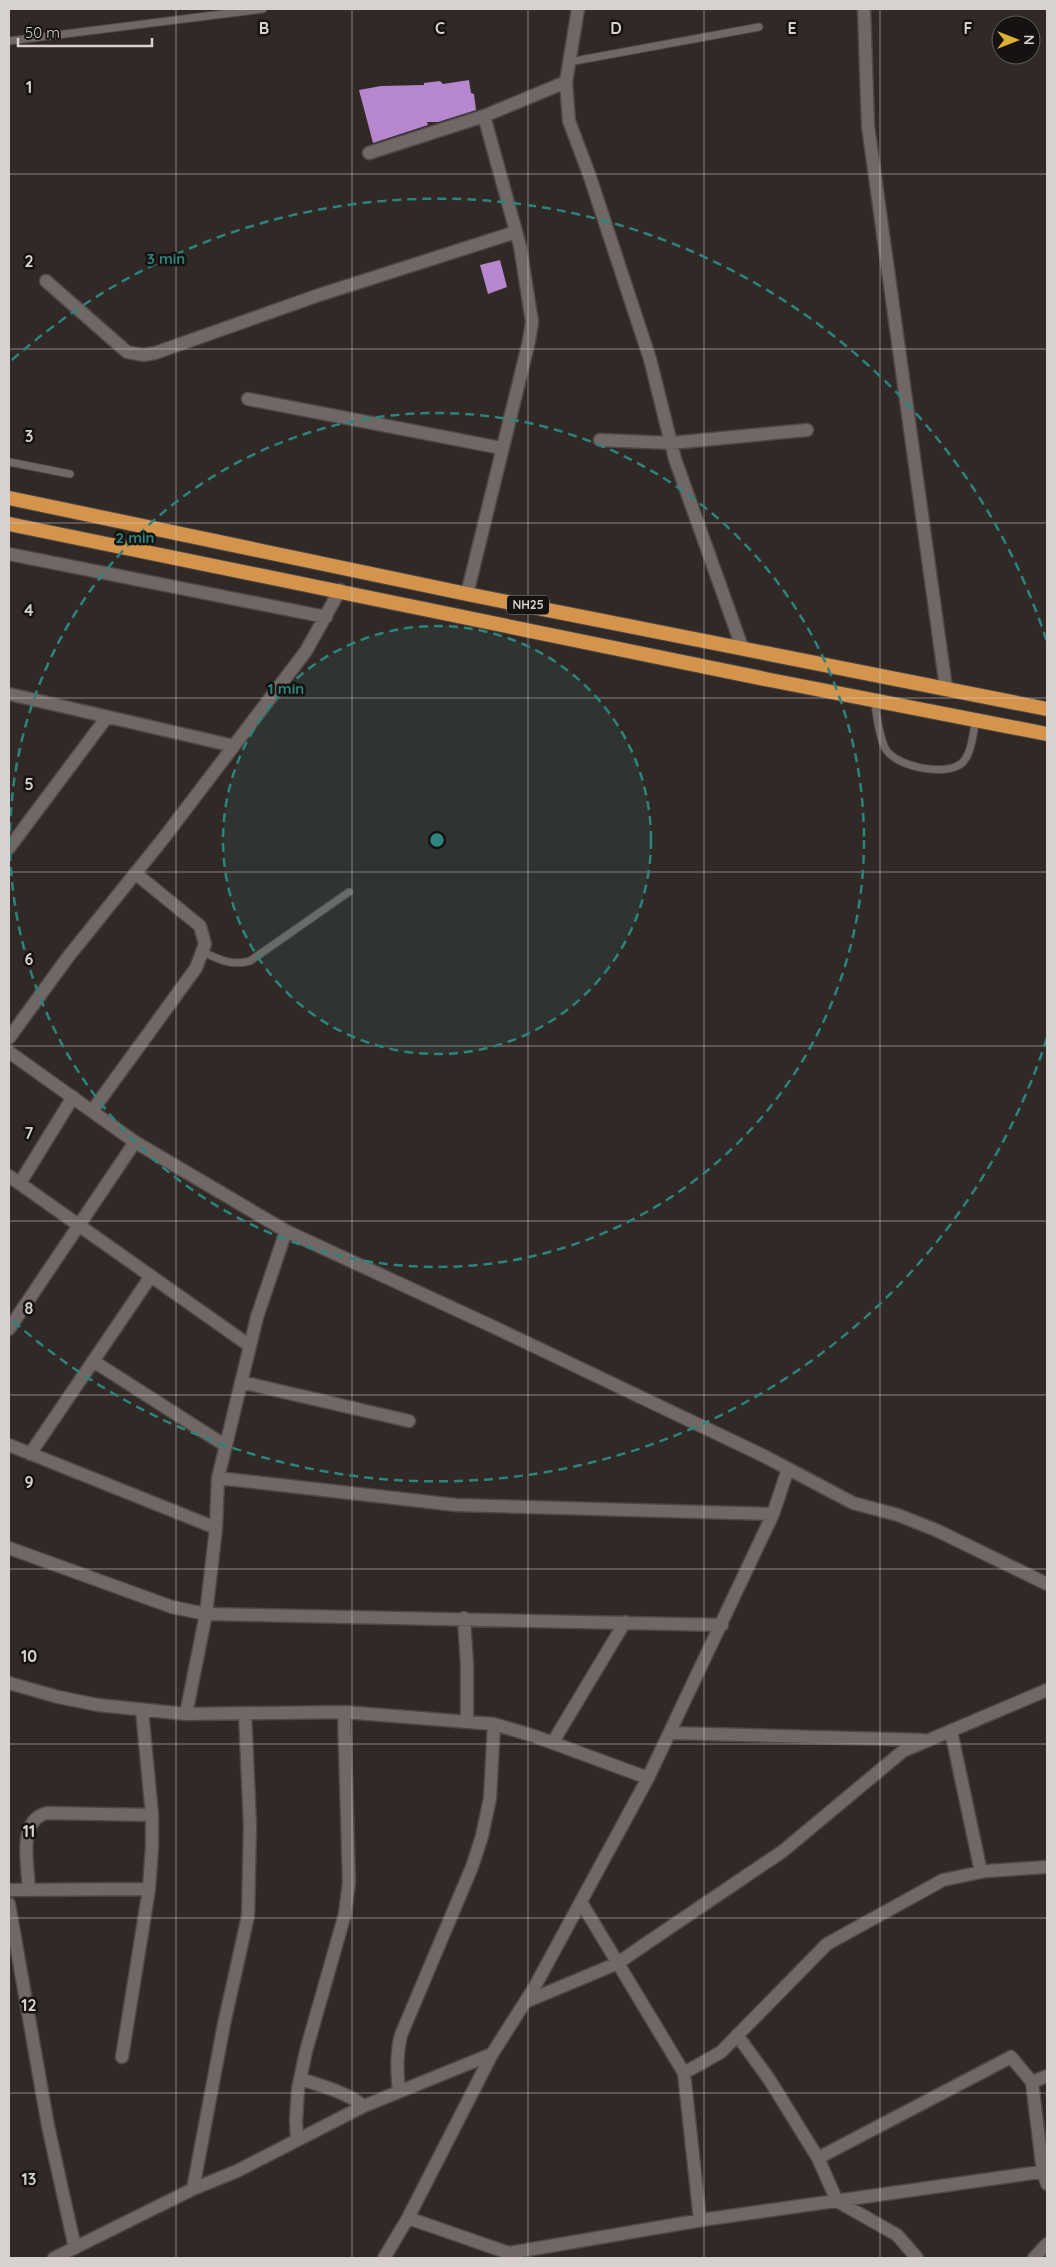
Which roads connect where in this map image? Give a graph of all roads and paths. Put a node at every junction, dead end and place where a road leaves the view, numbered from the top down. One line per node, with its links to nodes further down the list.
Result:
1 (263, 9): 5 (lane)
2 (578, 9): 6 (street)
3 (864, 9): 26 (street)
4 (759, 27): 6 (lane)
5 (9, 41)
6 (570, 62): 7 (street)
7 (566, 82): 8 (street); 15 (street)
8 (484, 116): 9 (street); 10 (street)
9 (370, 153)
10 (516, 232): 11 (street); 16 (street)
11 (46, 281)
12 (248, 399): 16 (street)
13 (807, 430): 15 (street)
14 (600, 440): 15 (street)
15 (671, 443): 25 (street)
16 (501, 448): 23 (street)
17 (9, 462): 18 (lane)
18 (70, 474)
19 (9, 498): 23 (highway, NH25)
20 (9, 524): 22 (highway, NH25)
21 (9, 554): 24 (street)
22 (340, 590): 24 (street); 28 (highway, NH25)
23 (467, 594): 25 (highway, NH25)
24 (326, 617): 33 (street)
25 (742, 647): 26 (highway, NH25)
26 (946, 688): 29 (highway, NH25)
27 (9, 694): 30 (street)
28 (874, 698): 31 (highway, NH25); 31 (lane)
29 (1047, 709)
30 (107, 717): 33 (street); 34 (street)
31 (976, 719): 32 (highway, NH25)
32 (1047, 734)
33 (234, 746): 35 (street)
34 (9, 848)
35 (136, 873): 37 (street); 38 (street)
36 (349, 892): 37 (lane)
37 (203, 952): 41 (street)
38 (9, 1038)
39 (9, 1052): 40 (street)
40 (73, 1097): 41 (street); 44 (street)
41 (92, 1111): 42 (street)
42 (136, 1142): 45 (street); 46 (street)
43 (9, 1176): 44 (street)
44 (20, 1183): 45 (street)
45 (80, 1224): 47 (street); 48 (street)
46 (286, 1232): 49 (street); 56 (street)
47 (151, 1276): 49 (street); 50 (street)
48 (9, 1329)
49 (250, 1346): 51 (street)
50 (93, 1361): 54 (street); 55 (street)
51 (241, 1382): 52 (street); 54 (street)
52 (409, 1421)
53 (9, 1445): 55 (street)
54 (226, 1446): 57 (street)
55 (30, 1454): 59 (street)
56 (788, 1469): 58 (street); 61 (street)
57 (218, 1478): 58 (street); 59 (street)
58 (773, 1514): 65 (street)
59 (216, 1528): 62 (street)
60 (9, 1548): 62 (street)
61 (1047, 1584)
62 (206, 1614): 63 (street); 71 (street)
63 (464, 1618): 64 (street); 72 (street)
64 (625, 1622): 65 (street); 77 (street)
65 (722, 1625): 75 (street)
66 (9, 1683): 68 (street)
67 (1047, 1690): 74 (street)
68 (142, 1710): 71 (street); 79 (street)
69 (344, 1712): 70 (street); 72 (street); 94 (street)
70 (245, 1713): 71 (street); 102 (street)
71 (186, 1714)
72 (467, 1721): 73 (street)
73 (494, 1724): 77 (street); 96 (street)
74 (951, 1731): 76 (street); 81 (street)
75 (670, 1733): 76 (street); 78 (street)
76 (928, 1740): 87 (street)
77 (553, 1742): 78 (street)
78 (648, 1778): 85 (street)
79 (152, 1815): 82 (street); 84 (street)
80 (1047, 1867): 81 (street)
81 (981, 1872): 89 (street)
82 (149, 1889): 84 (street); 91 (street)
83 (9, 1890): 84 (street)
84 (29, 1890)
85 (581, 1902): 87 (street); 88 (street)
86 (9, 1904): 107 (street)
87 (618, 1963): 88 (street); 92 (street)
88 (525, 2002): 90 (street)
89 (737, 2036): 92 (street); 99 (street)
90 (492, 2054): 96 (street); 104 (street)
91 (122, 2057)
92 (684, 2073): 105 (street)
93 (1047, 2076): 95 (street)
94 (300, 2079): 97 (street); 98 (street)
95 (1032, 2082): 99 (street); 100 (street)
96 (399, 2091): 97 (street)
97 (364, 2106): 98 (street)
98 (297, 2140): 102 (street)
99 (818, 2158): 103 (street)
100 (1045, 2172): 101 (street); 103 (street)
101 (1047, 2184)
102 (193, 2189): 107 (street)
103 (837, 2201): 105 (street); 111 (street)
104 (408, 2218): 108 (street); 110 (street)
105 (700, 2220): 108 (street)
106 (1047, 2244): 112 (street)
107 (75, 2248): 109 (street)
108 (508, 2256)
109 (54, 2258)
110 (384, 2258)
111 (917, 2258)
112 (1034, 2258)

